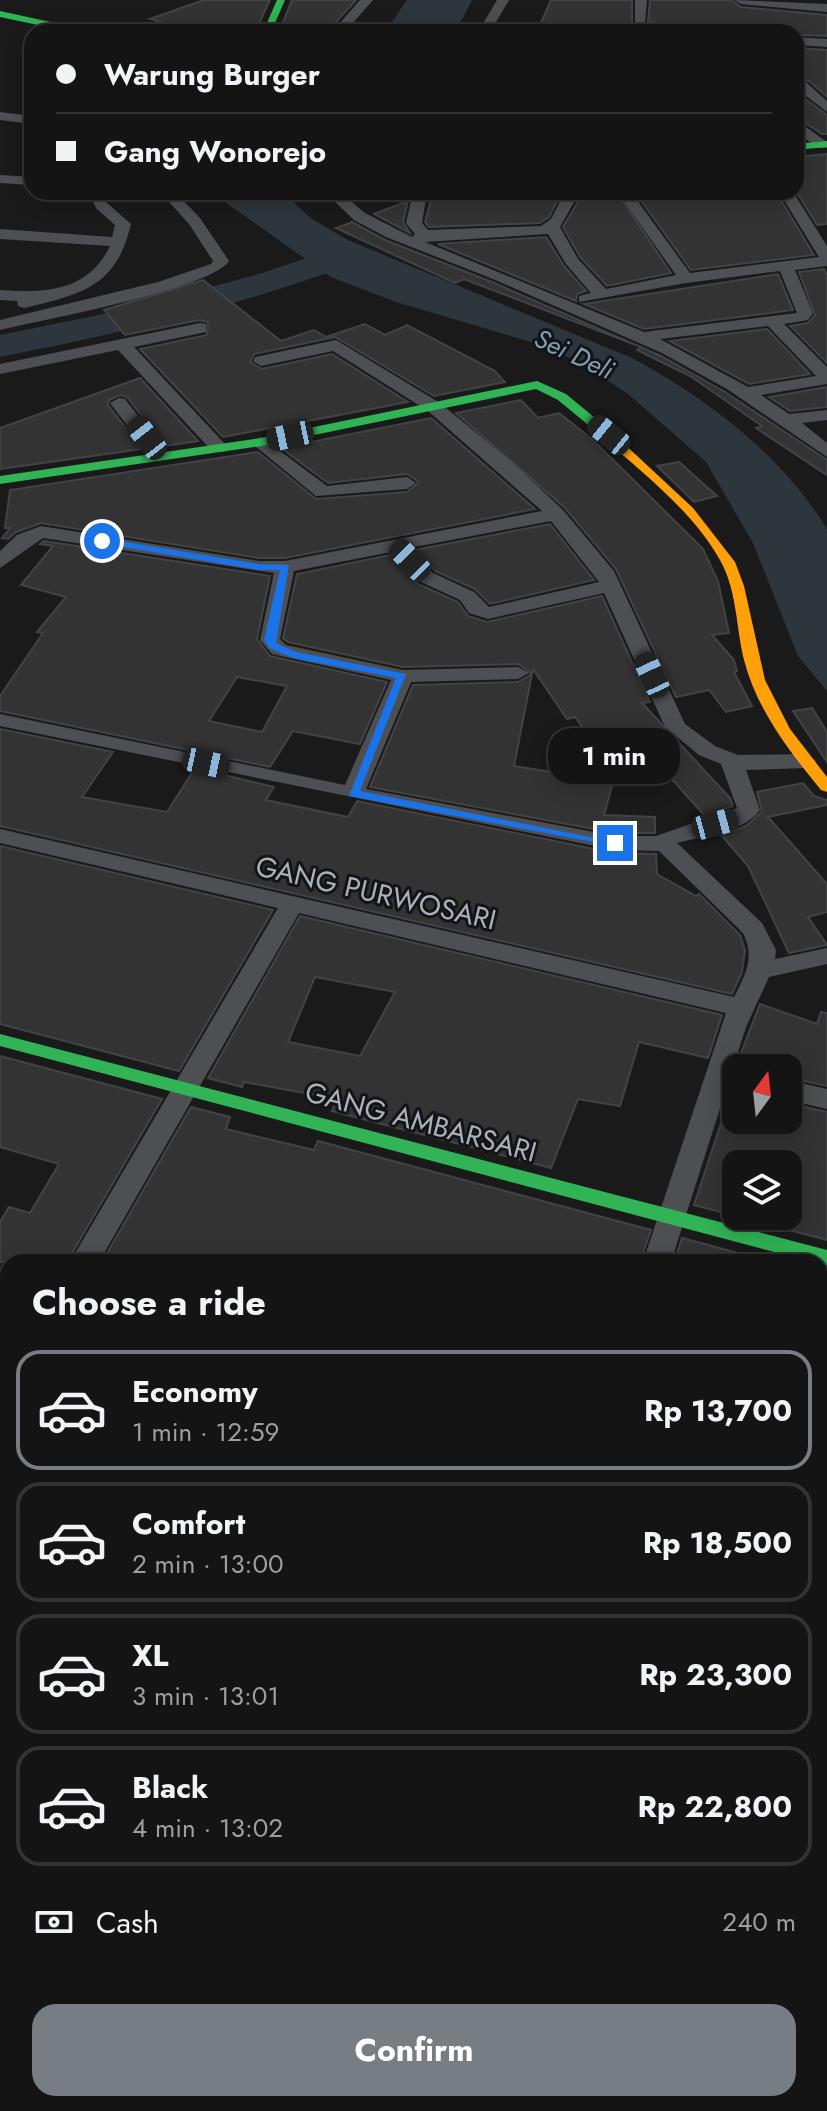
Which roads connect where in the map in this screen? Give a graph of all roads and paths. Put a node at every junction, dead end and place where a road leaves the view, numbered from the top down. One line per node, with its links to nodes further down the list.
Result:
1 (281, 0): 9 (main road)
2 (367, 0): 10 (street)
3 (503, 0): 11 (street)
4 (641, 0): 12 (street)
5 (741, 0): 6 (street)
6 (827, 8)
7 (0, 14): 8 (main road)
8 (46, 24)
9 (270, 24)
10 (345, 24)
11 (489, 24)
12 (639, 24)
13 (0, 26): 14 (main road)
14 (24, 31)
15 (804, 42): 16 (street)
16 (827, 43)
17 (804, 88): 18 (street)
18 (827, 108)
19 (0, 116): 20 (street)
20 (24, 119)
21 (0, 127): 22 (street)
22 (24, 128)
23 (804, 131): 25 (street)
24 (804, 147): 25 (main road)
25 (825, 148): 26 (main road)
26 (804, 155)
27 (0, 179): 28 (street)
28 (24, 180)
29 (99, 200): 39 (street)
30 (175, 200): 49 (street)
31 (341, 200): 38 (street)
32 (418, 200): 38 (street)
33 (568, 200): 36 (street)
34 (633, 200): 42 (street)
35 (791, 200): 40 (street)
36 (552, 227): 38 (street); 44 (street)
37 (0, 234): 39 (street)
38 (418, 239): 46 (street)
39 (118, 242): 45 (street)
40 (827, 260): 41 (street)
41 (785, 265): 42 (street); 48 (street)
42 (686, 278): 44 (street)
43 (0, 295): 45 (street)
44 (602, 295): 46 (street)
45 (42, 298): 47 (street)
46 (566, 304): 51 (street)
47 (0, 309)
48 (771, 320): 51 (street); 55 (street)
49 (0, 325)
50 (200, 328): 52 (street)
51 (639, 337): 56 (street)
52 (122, 344): 54 (street); 62 (street)
53 (261, 361): 58 (street)
54 (0, 369)
55 (827, 378): 56 (street)
56 (749, 392): 60 (street)
57 (119, 403): 64 (street)
58 (434, 407): 61 (main road); 67 (street); 75 (main road)
59 (827, 415): 60 (street)
60 (788, 419): 63 (street)
61 (261, 442): 62 (main road); 66 (street)
62 (219, 448): 64 (main road)
63 (827, 452)
64 (160, 456): 65 (main road)
65 (0, 480)
66 (407, 483)
67 (556, 514): 68 (street); 71 (street)
68 (394, 544): 70 (street); 71 (street)
69 (0, 562): 70 (street)
70 (285, 567): 73 (street)
71 (609, 586): 76 (street)
72 (518, 673): 73 (street)
73 (403, 676): 78 (street)
74 (0, 720): 78 (street)
75 (805, 761): 76 (street); 77 (main road)
76 (732, 763): 80 (street)
77 (827, 787)
78 (353, 793): 80 (street)
79 (0, 836): 81 (street, GANG PURWOSARI)
80 (665, 844): 83 (street)
81 (292, 905): 84 (street, GANG PURWOSARI); 87 (street)
82 (827, 956): 83 (street)
83 (761, 970): 84 (street)
84 (740, 1007): 86 (street)
85 (0, 1040): 87 (main road, GANG AMBARSARI)
86 (731, 1054)
87 (185, 1089): 91 (main road, GANG AMBARSARI); 92 (street)
88 (722, 1089): 91 (street)
89 (802, 1093): 90 (street)
90 (827, 1099)
91 (671, 1217): 93 (street); 94 (main road, GANG AMBARSARI)
92 (89, 1254)
93 (659, 1254)
94 (812, 1254)

